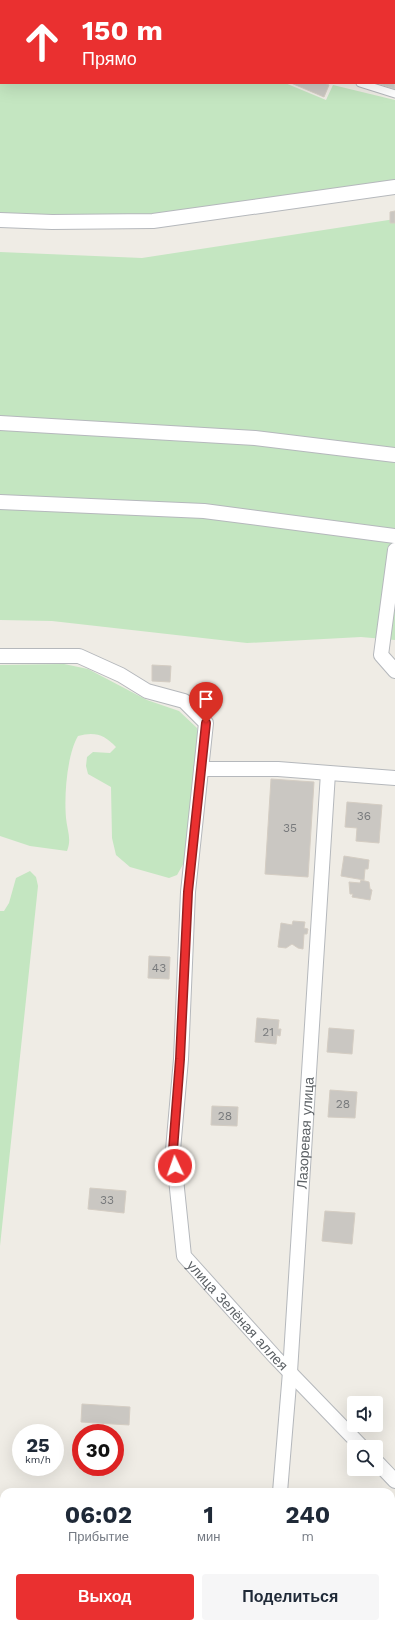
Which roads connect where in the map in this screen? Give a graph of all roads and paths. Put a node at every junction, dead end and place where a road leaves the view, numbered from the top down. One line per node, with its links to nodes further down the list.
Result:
1 (363, 84): 2 (lane)
2 (395, 94)
3 (395, 187): 4 (street)
4 (0, 220)
5 (0, 423): 6 (street)
6 (395, 455)
7 (0, 502): 8 (street)
8 (395, 536)
9 (395, 550): 11 (street)
10 (0, 656): 12 (street, улица Зелёная аллея)
11 (394, 671)
12 (201, 769): 13 (street); 15 (street, улица Зелёная аллея)
13 (328, 773): 14 (street); 15 (street, Лазоревая улица)
14 (395, 778)
15 (290, 1372): 16 (street, улица Зелёная аллея); 19 (street, Лазоревая улица)
16 (355, 1440)
17 (383, 1469): 18 (street)
18 (395, 1481)
19 (280, 1488)

